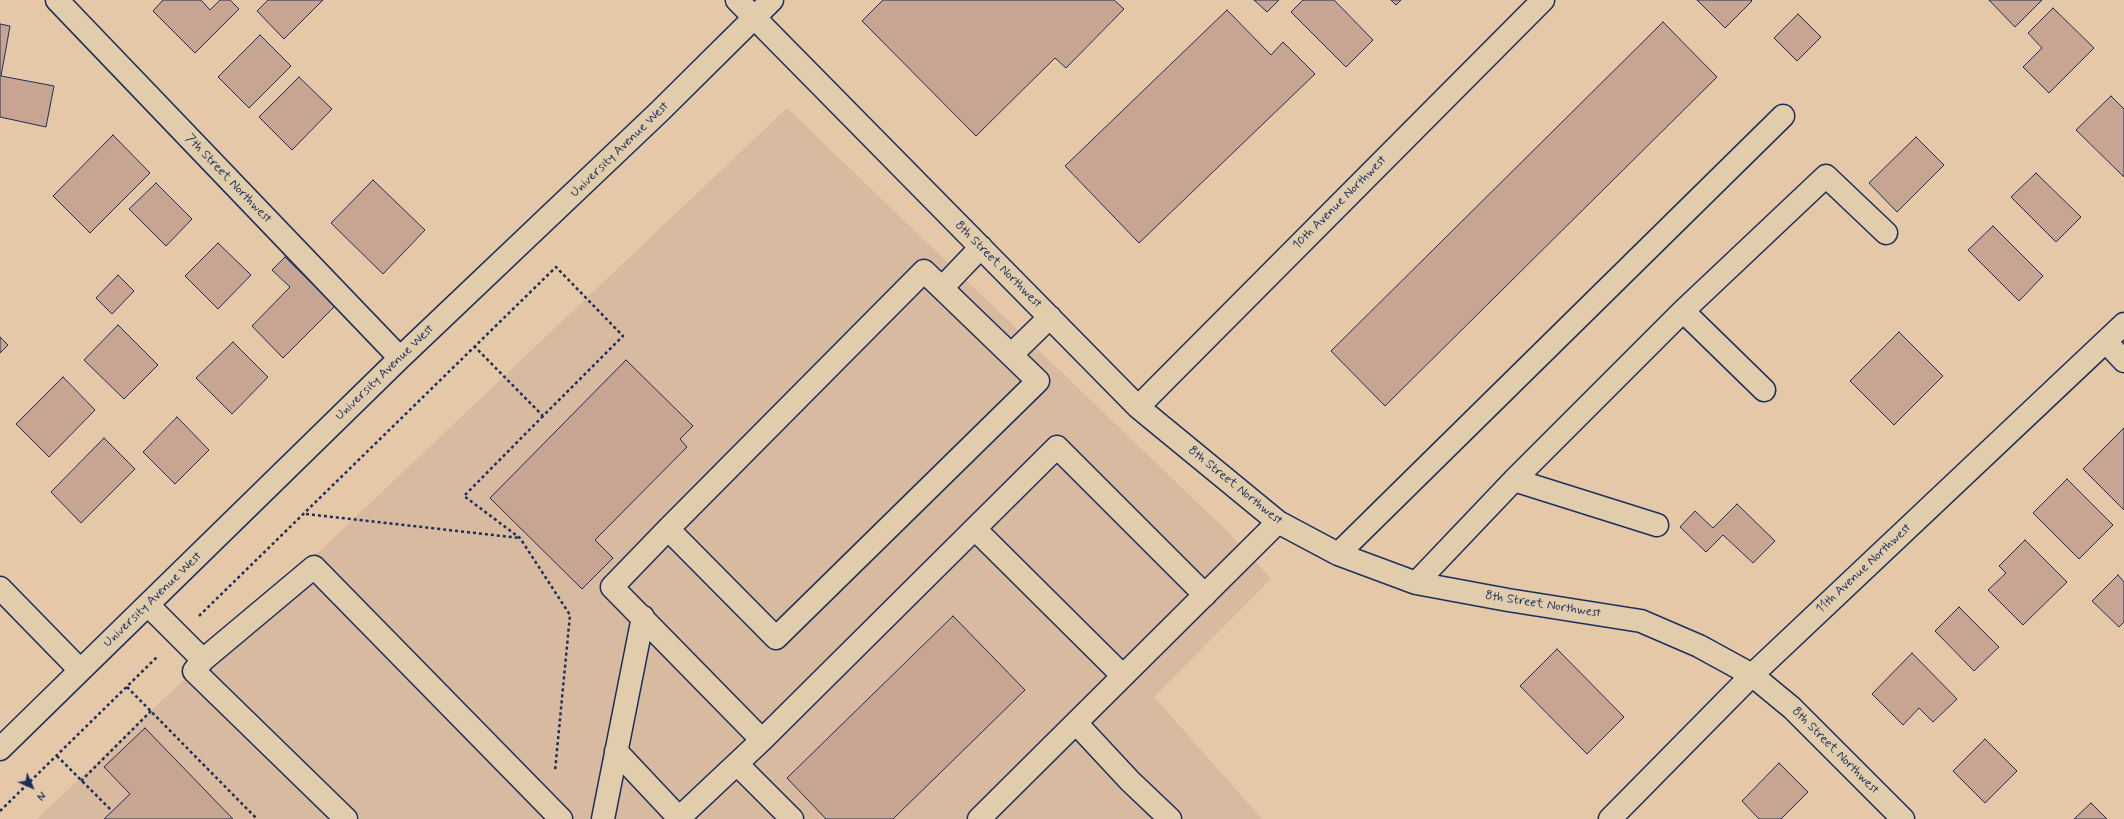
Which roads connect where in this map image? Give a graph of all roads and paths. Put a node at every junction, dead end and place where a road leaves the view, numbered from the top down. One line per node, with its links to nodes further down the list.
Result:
1 (57, 0): 16 (street, 7th Street Northwest)
2 (737, 0): 5 (street, 8th Street Northwest)
3 (772, 0): 5 (street, University Avenue West)
4 (1543, 0): 19 (street, 10th Avenue Northwest)
5 (755, 18): 8 (street, 8th Street Northwest); 16 (street, University Avenue West)
6 (1783, 116): 28 (street)
7 (1886, 233): 10 (street)
8 (981, 248): 9 (street); 11 (street, 8th Street Northwest)
9 (942, 288): 15 (street); 25 (street)
10 (1683, 311): 18 (street); 21 (street)
11 (1050, 317): 15 (street); 19 (street, 8th Street Northwest)
12 (2124, 324): 13 (street, 11th Avenue Northwest)
13 (2106, 342): 17 (street); 37 (street, 11th Avenue Northwest)
14 (475, 347): 20 (path); 20 (path); 22 (path)
15 (1011, 355): 25 (street)
16 (400, 358): 32 (street, University Avenue West)
17 (2124, 361)
18 (1764, 390)
19 (1138, 407): 23 (street, 8th Street Northwest)
20 (543, 416): 27 (path)
21 (1514, 480): 24 (street); 29 (street)
22 (306, 514): 27 (path); 34 (path)
23 (1278, 522): 28 (street, 8th Street Northwest); 31 (street)
24 (1657, 525)
25 (668, 529): 33 (street)
26 (975, 529): 31 (street); 38 (street); 42 (street)
27 (520, 538): 50 (path)
28 (1338, 554): 29 (street, 8th Street Northwest)
29 (1416, 583): 37 (street, 8th Street Northwest)
30 (0, 588): 36 (street)
31 (1205, 595): 38 (street)
32 (148, 605): 34 (street); 36 (street, University Avenue West)
33 (643, 617): 42 (street); 44 (street)
34 (179, 636): 35 (street); 39 (path)
35 (203, 660): 50 (street); 52 (street)
36 (80, 670): 43 (street, University Avenue West)
37 (1752, 675): 58 (street, 11th Avenue Northwest); 59 (street, 8th Street Northwest)
38 (1123, 676): 41 (street)
39 (127, 687): 40 (path); 45 (path)
40 (151, 711): 47 (path); 51 (path)
41 (1076, 723): 56 (street); 57 (street)
42 (762, 740): 46 (street)
43 (0, 749)
44 (616, 751): 53 (street); 54 (street)
45 (57, 756): 47 (path); 48 (path)
46 (736, 764): 54 (street); 55 (street)
47 (81, 780): 49 (path)
48 (0, 811)
49 (112, 811)
50 (556, 814)
51 (257, 819)
52 (346, 819)
53 (603, 819)
54 (678, 819)
55 (792, 819)
56 (978, 819)
57 (1170, 819)
58 (1610, 819)
59 (1903, 819)

